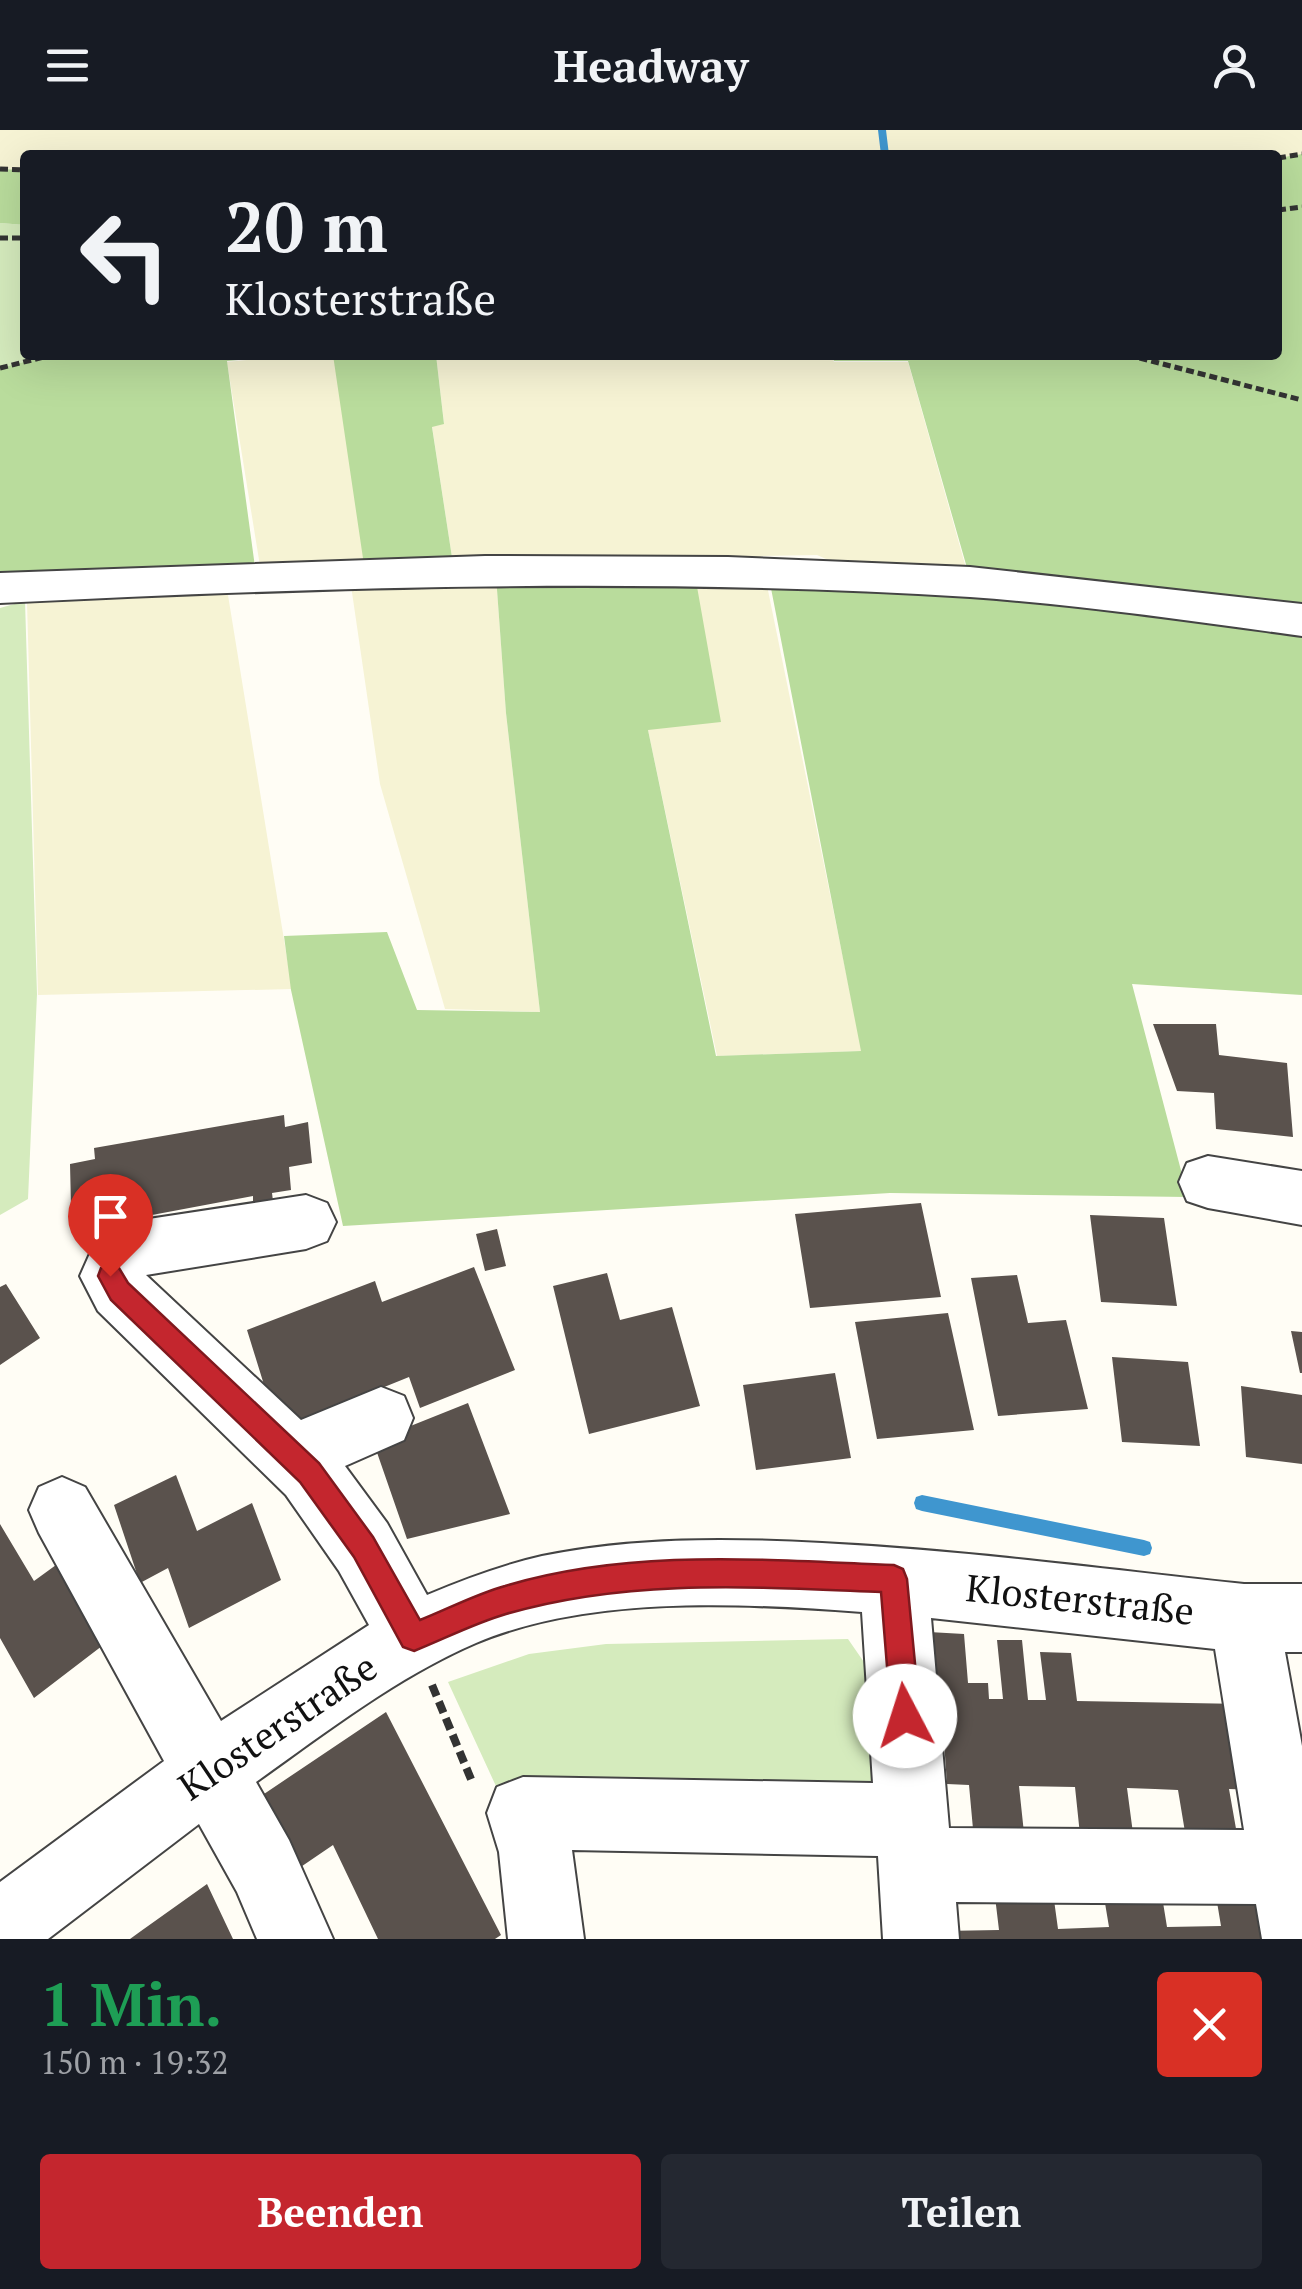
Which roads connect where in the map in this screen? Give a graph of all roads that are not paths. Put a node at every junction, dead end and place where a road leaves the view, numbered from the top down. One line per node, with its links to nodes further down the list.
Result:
1 (0, 588): 2 (street)
2 (1302, 620)
3 (1208, 1182): 4 (street)
4 (1302, 1198)
5 (306, 1222): 7 (street)
6 (381, 1418): 7 (street)
7 (293, 1456): 11 (street)
8 (62, 1510): 12 (street)
9 (894, 1579): 10 (street, Klosterstraße); 11 (street, Klosterstraße); 13 (street)
10 (1273, 1618): 14 (street)
11 (414, 1637): 12 (street, Klosterstraße)
12 (210, 1770): 15 (street, Klosterstraße); 16 (street)
13 (916, 1842): 14 (street); 17 (street); 18 (street)
14 (1295, 1867): 19 (street)
15 (0, 1928)
16 (295, 1939)
17 (546, 1939)
18 (921, 1939)
19 (1300, 1939)

